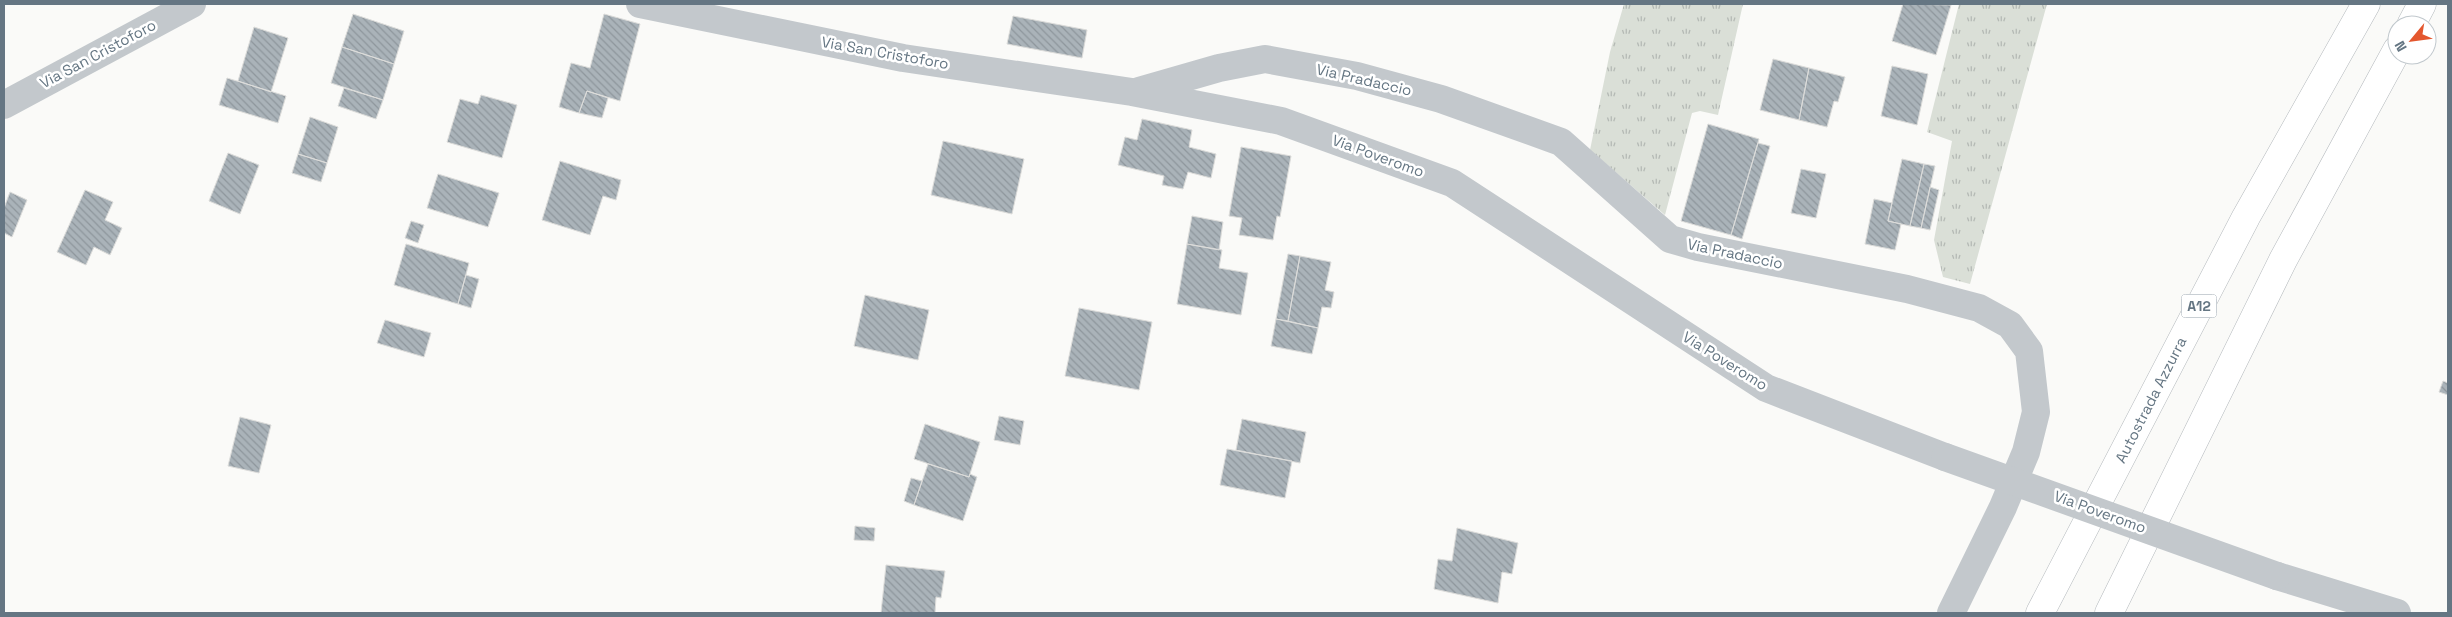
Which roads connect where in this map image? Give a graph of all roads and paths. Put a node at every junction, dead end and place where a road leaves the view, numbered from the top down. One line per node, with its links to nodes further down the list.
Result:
1 (192, 4): 6 (street, Via San Cristoforo)
2 (640, 4): 5 (street, Via San Cristoforo)
3 (2366, 4): 8 (highway, Autostrada Azzurra / A12)
4 (2389, 65): 9 (highway)
5 (1132, 92): 7 (street, Via Pradaccio); 10 (street, Via Poveromo, bridge)
6 (4, 104)
7 (1951, 613)
8 (2040, 613)
9 (2109, 613)
10 (2397, 613)

